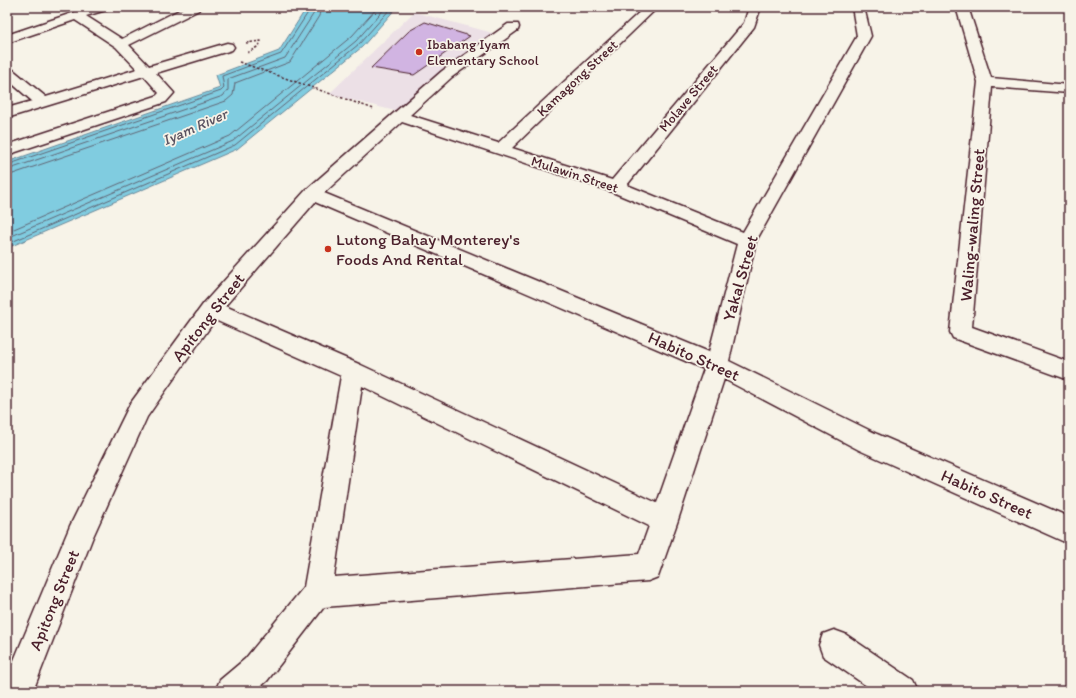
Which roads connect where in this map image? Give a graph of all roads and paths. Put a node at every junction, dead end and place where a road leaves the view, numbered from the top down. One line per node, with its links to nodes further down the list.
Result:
1 (102, 7): 7 (street)
2 (195, 7): 10 (street)
3 (652, 7): 20 (street, Kamagong Street)
4 (754, 7): 22 (street, Molave Street)
5 (858, 7): 24 (street, Yakal Street)
6 (962, 7): 15 (street, Waling-waling Street)
7 (77, 16): 9 (street); 10 (street)
8 (513, 27): 19 (street, Apitong Street)
9 (7, 39)
10 (121, 44): 14 (street)
11 (228, 47): 14 (street)
12 (233, 60): 19 (path)
13 (7, 72): 17 (street)
14 (146, 72): 17 (street); 21 (street)
15 (986, 82): 16 (street); 28 (street, Waling-waling Street)
16 (1069, 89)
17 (43, 102): 18 (street)
18 (7, 113)
19 (399, 116): 20 (street, Mulawin Street); 23 (street, Apitong Street)
20 (501, 149): 22 (street, Mulawin Street)
21 (7, 150)
22 (616, 186): 24 (street, Mulawin Street)
23 (312, 194): 25 (street, Apitong Street); 26 (street, Habito Street)
24 (747, 241): 26 (street, Yakal Street)
25 (211, 309): 27 (street); 33 (street, Apitong Street)
26 (717, 365): 29 (street, Yakal Street); 30 (street, Habito Street)
27 (353, 371): 29 (street); 31 (street)
28 (1069, 371)
29 (665, 520): 31 (street, Yakal Street)
30 (1069, 532)
31 (317, 593): 34 (street)
32 (834, 644): 35 (street)
33 (17, 691)
34 (231, 691)
35 (902, 691)

